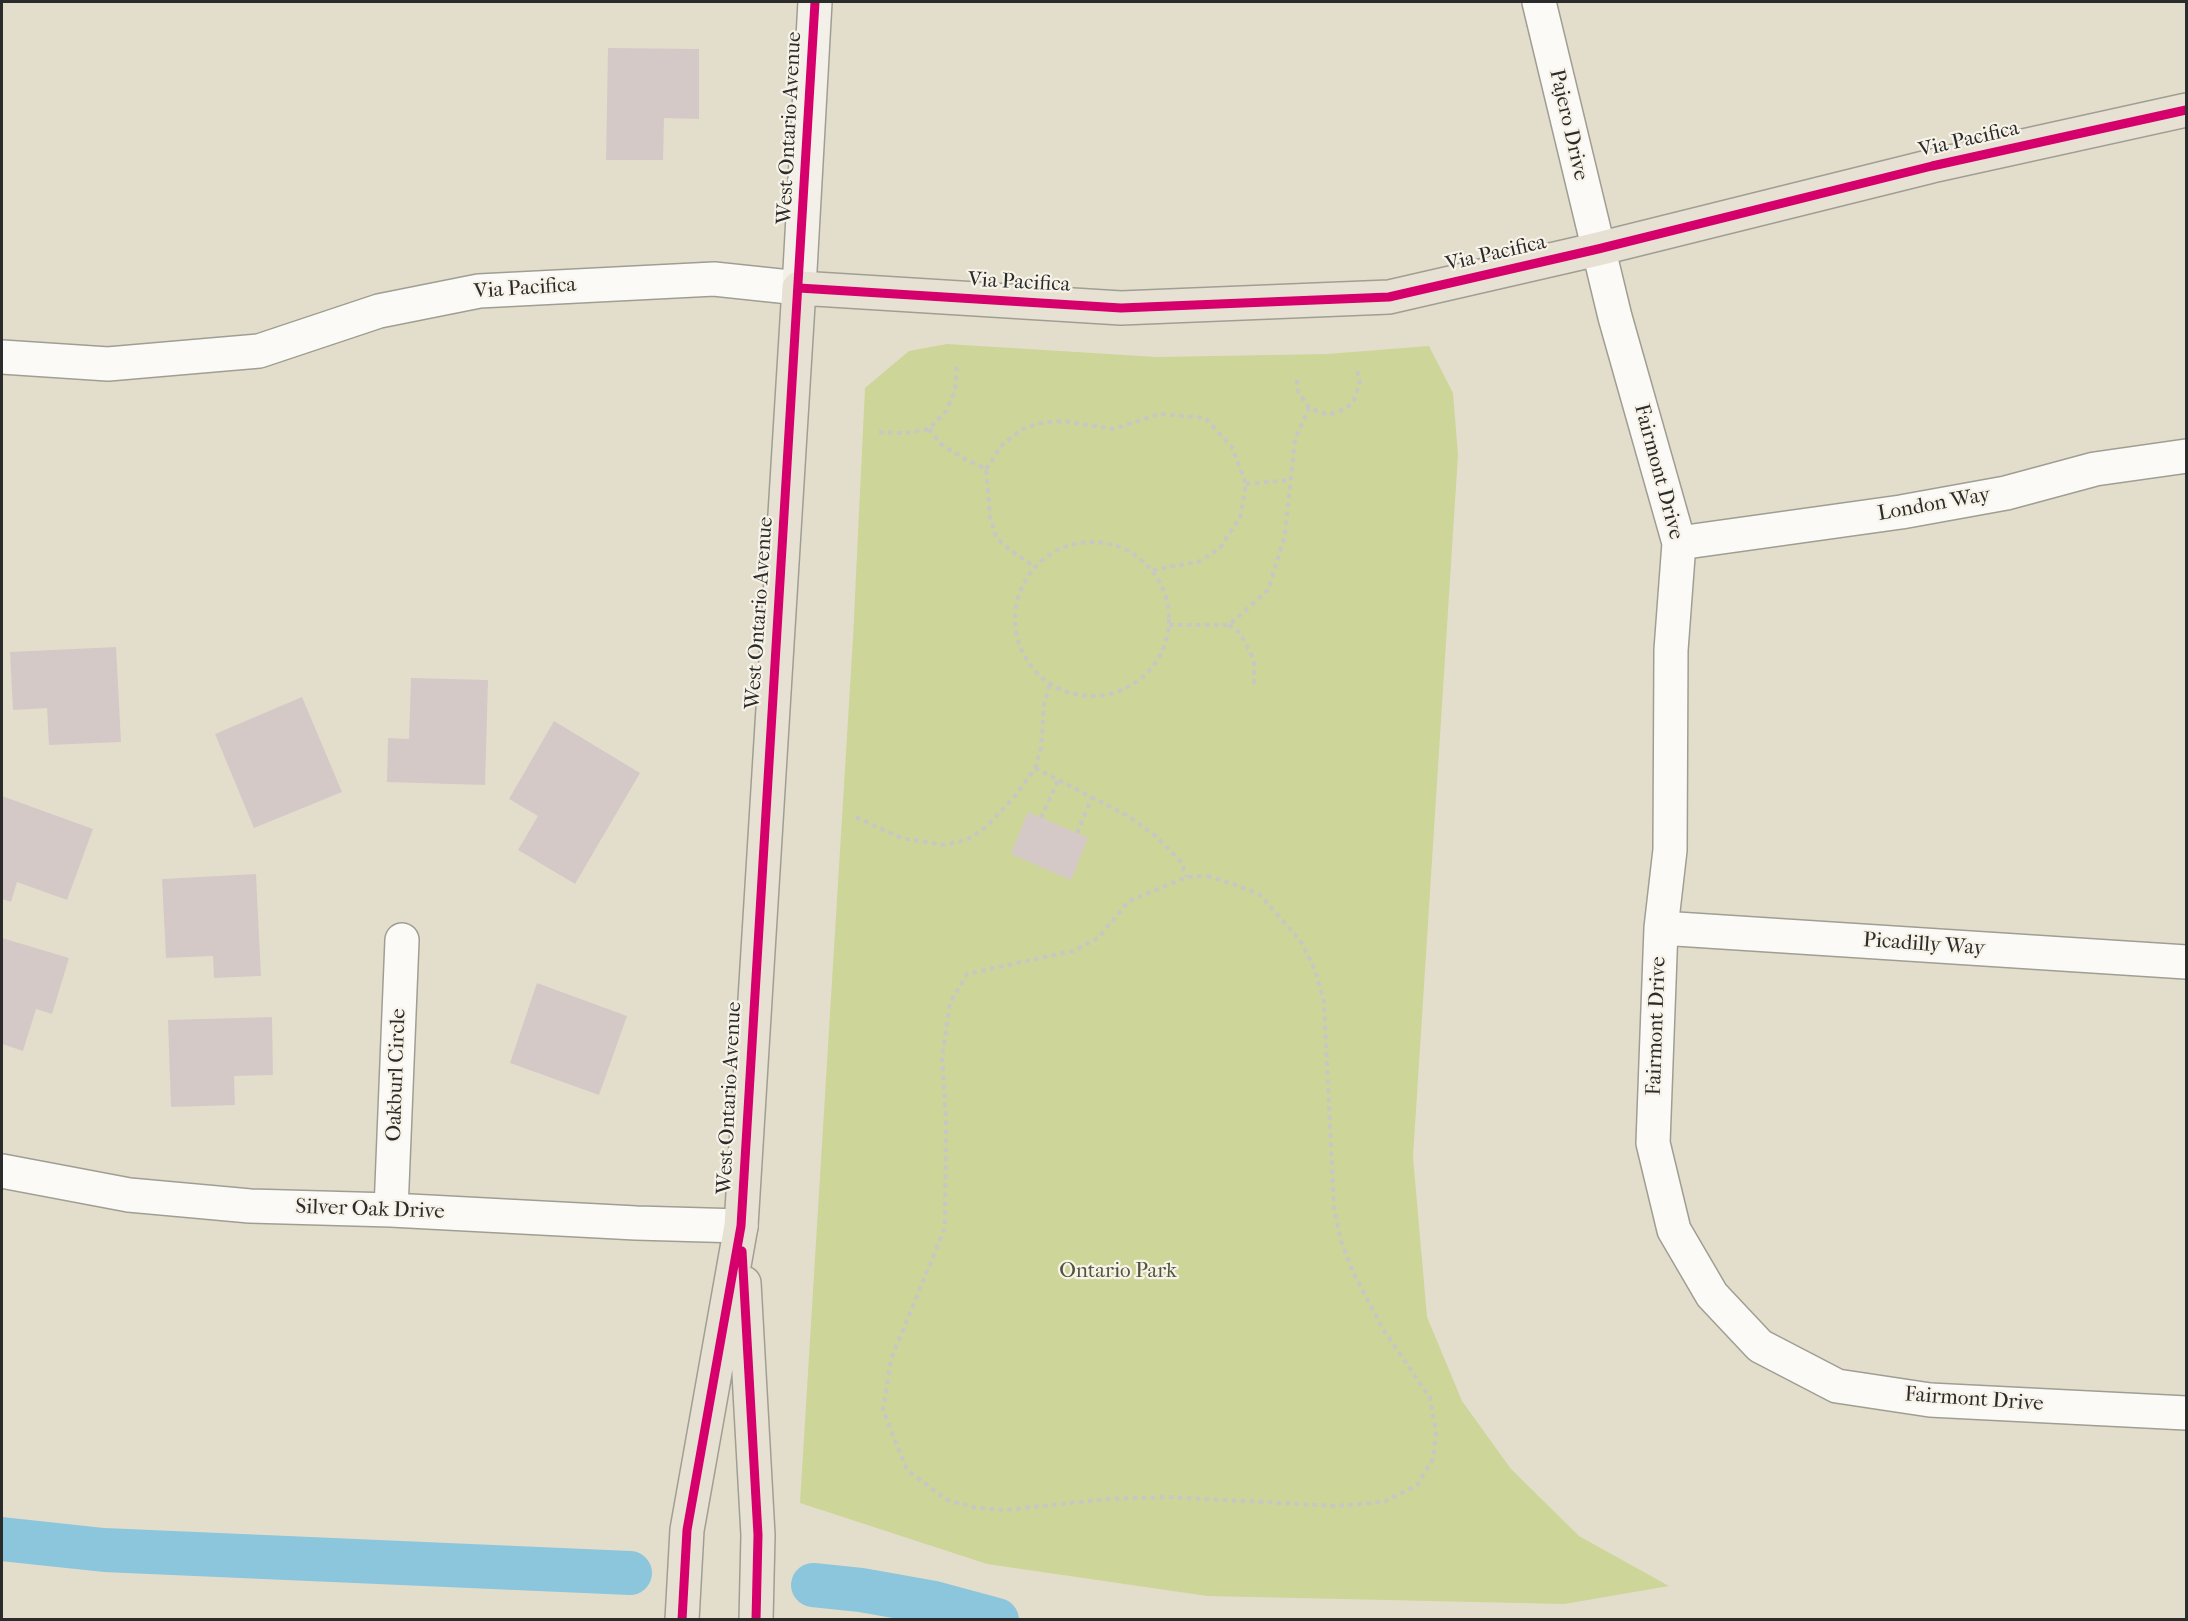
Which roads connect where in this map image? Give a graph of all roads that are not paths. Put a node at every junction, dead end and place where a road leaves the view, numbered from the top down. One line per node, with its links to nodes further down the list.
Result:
1 (815, 2): 5 (main road, West Ontario Avenue)
2 (1539, 2): 4 (street, Pajero Drive)
3 (2187, 110): 4 (main road, Via Pacifica)
4 (1598, 249): 5 (main road, Via Pacifica); 8 (street, Fairmont Drive)
5 (799, 288): 6 (street, Via Pacifica); 14 (main road, West Ontario Avenue)
6 (2, 357)
7 (2187, 456): 8 (street, London Way)
8 (1679, 543): 9 (street, Fairmont Drive)
9 (1661, 928): 11 (street, Picadilly Way); 15 (street, Fairmont Drive)
10 (402, 940): 13 (street, Oakburl Circle)
11 (2187, 962)
12 (2, 1171): 13 (street, Silver Oak Drive)
13 (391, 1210): 14 (street, Silver Oak Drive)
14 (741, 1226): 16 (main road, West Ontario Avenue); 17 (main road, West Ontario Avenue)
15 (2187, 1413)
16 (682, 1620)
17 (756, 1620)

